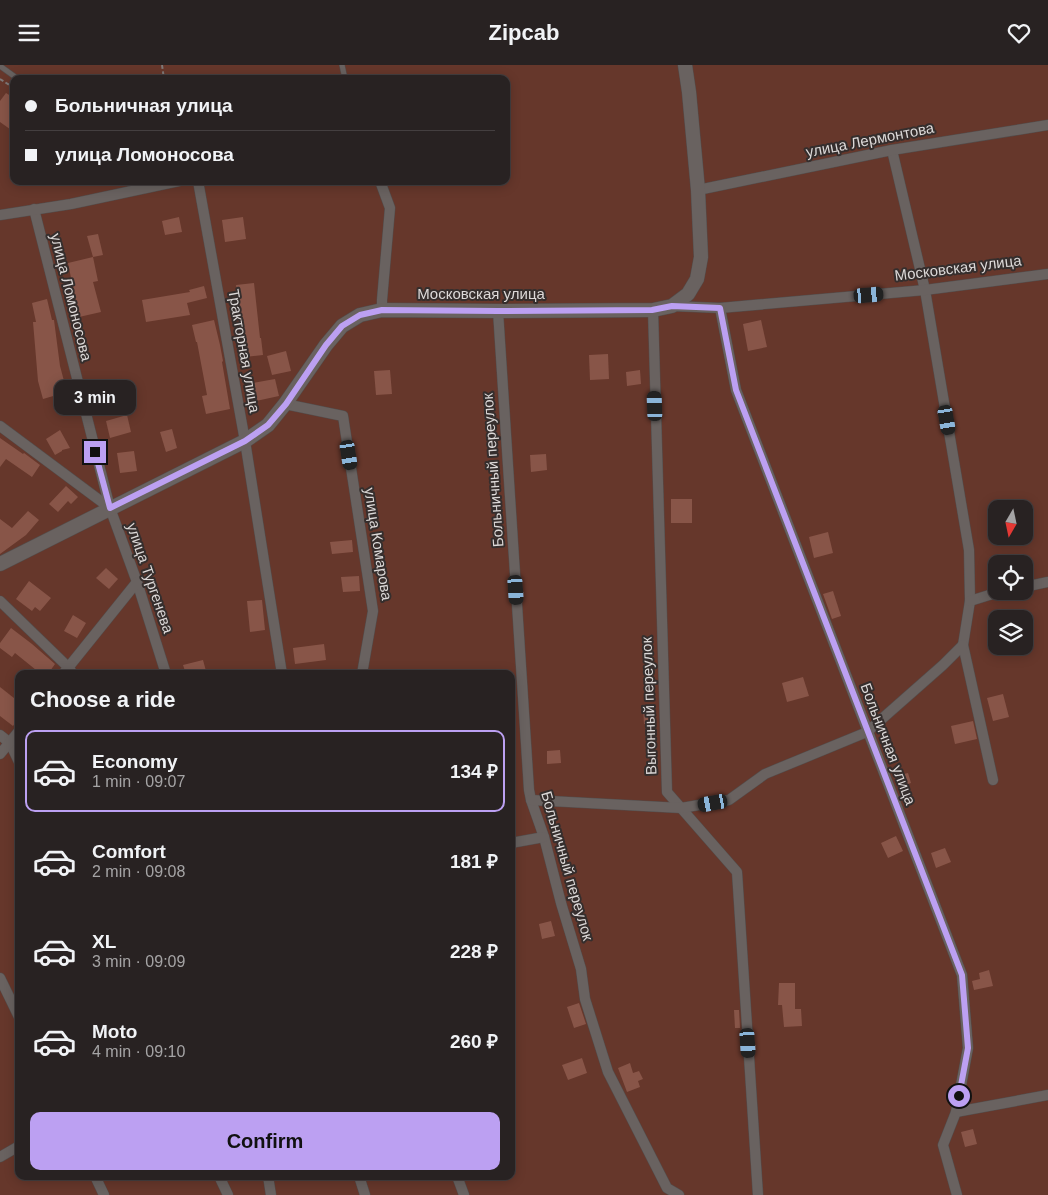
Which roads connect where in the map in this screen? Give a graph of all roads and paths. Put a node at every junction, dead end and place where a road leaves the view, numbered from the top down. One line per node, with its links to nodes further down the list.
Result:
1 (685, 65): 9 (street)
2 (0, 66): 3 (lane)
3 (12, 75)
4 (1048, 125): 5 (street, улица Лермонтова)
5 (892, 150): 9 (street, улица Лермонтова); 13 (street)
6 (160, 185): 10 (street)
7 (199, 185): 21 (street, Тракторная улица)
8 (381, 185): 16 (street)
9 (698, 190): 14 (street)
10 (34, 209): 11 (street); 22 (street, улица Ломоносова)
11 (0, 215)
12 (1048, 274): 13 (street, Московская улица)
13 (925, 290): 15 (street, Московская улица); 29 (street)
14 (672, 306): 15 (street, Московская улица); 17 (street, Московская улица)
15 (720, 308): 36 (street, Больничная улица)
16 (382, 310): 18 (street, Московская улица); 19 (street, Московская улица)
17 (652, 310): 18 (street, Московская улица); 44 (street, Выгонный переулок)
18 (498, 311): 43 (street, Больничный переулок)
19 (286, 404): 21 (street, Московская улица); 35 (street, улица Комарова)
20 (0, 426): 22 (street, улица Тургенева)
21 (245, 441): 22 (street, Московская улица); 34 (street, Тракторная улица)
22 (110, 508): 23 (street, Московская улица); 24 (street, улица Тургенева)
23 (0, 564)
24 (137, 582): 32 (street); 33 (street, улица Тургенева)
25 (1048, 583): 26 (street)
26 (1033, 586)
27 (988, 595): 29 (street)
28 (0, 601): 31 (street)
29 (970, 601): 30 (street)
30 (963, 645): 36 (street); 42 (street)
31 (67, 670)
32 (69, 670)
33 (165, 670)
34 (281, 670)
35 (363, 670)
36 (867, 732): 44 (street); 50 (street, Больничная улица)
37 (0, 735): 39 (street)
38 (15, 736): 39 (street)
39 (10, 743): 40 (street); 41 (street)
40 (0, 754)
41 (15, 754)
42 (993, 780)
43 (531, 800): 44 (street); 45 (street, Больничный переулок)
44 (681, 808): 64 (street, Выгонный переулок)
45 (544, 837): 46 (street); 63 (street, Больничный переулок)
46 (515, 842)
47 (0, 978): 48 (street)
48 (15, 1009)
49 (1048, 1095): 50 (street)
50 (956, 1112): 65 (street, Больничная улица)
51 (15, 1148): 52 (street)
52 (0, 1157)
53 (97, 1180): 58 (street)
54 (220, 1180): 59 (street)
55 (269, 1180): 60 (street)
56 (360, 1180): 61 (street)
57 (458, 1180): 62 (street)
58 (104, 1195)
59 (228, 1195)
60 (271, 1195)
61 (365, 1195)
62 (464, 1195)
63 (679, 1195)
64 (758, 1195)
65 (957, 1195)

